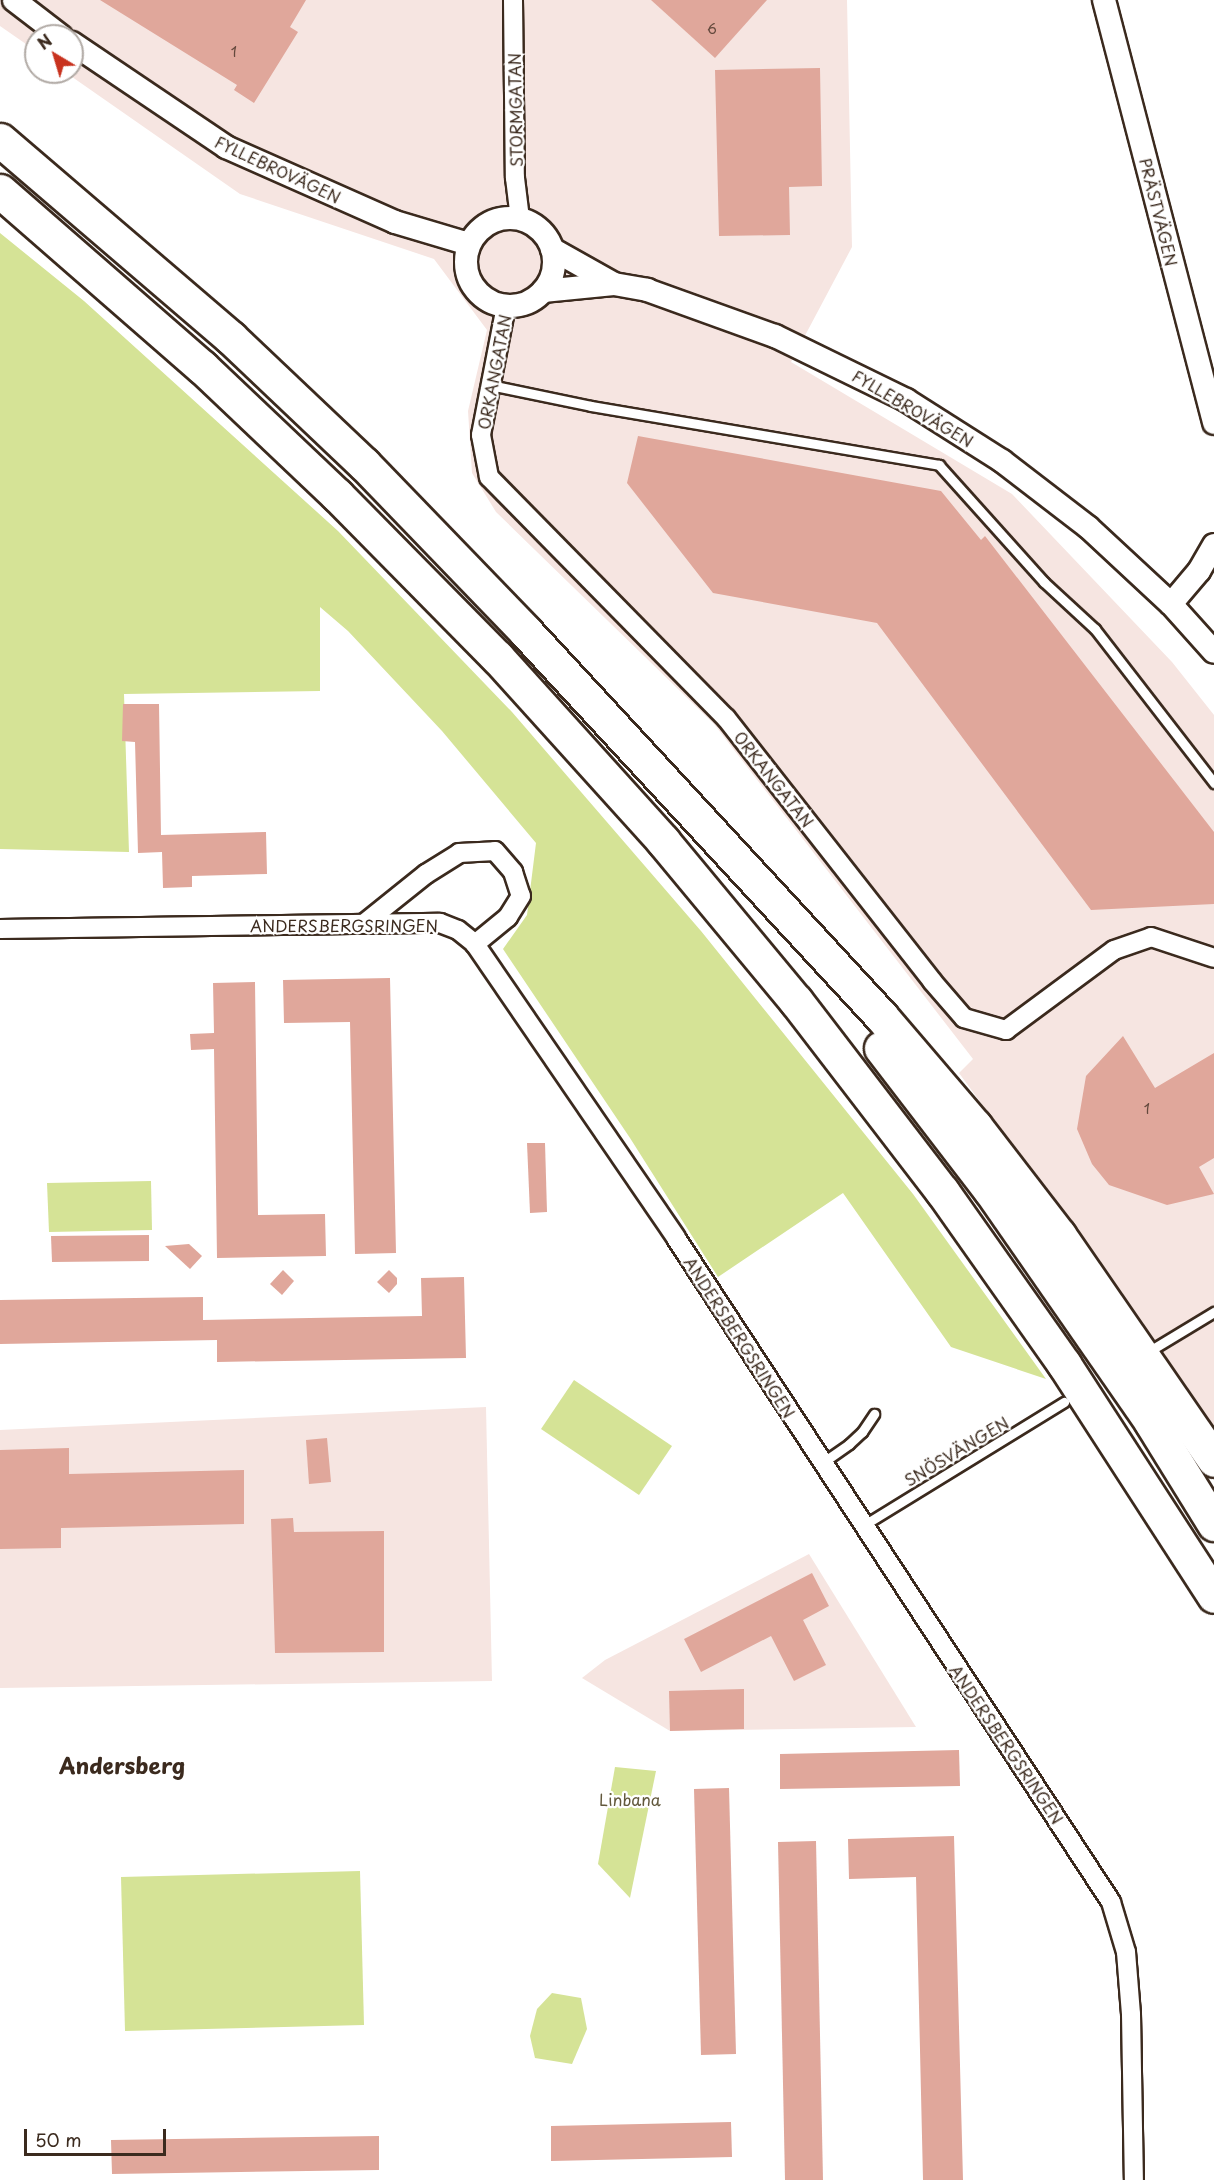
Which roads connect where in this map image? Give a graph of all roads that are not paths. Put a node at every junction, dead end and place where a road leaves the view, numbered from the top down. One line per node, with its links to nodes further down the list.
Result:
1 (14, 0): 4 (street)
2 (513, 0): 8 (street, STORMGATAN)
3 (1104, 0): 15 (street, PRÄSTVÄGEN)
4 (45, 24)
5 (84, 51): 9 (street, FYLLEBROVÄGEN)
6 (0, 140): 20 (highway)
7 (0, 191): 33 (highway)
8 (520, 219): 9 (street); 10 (street, FYLLEBROVÄGEN)
9 (469, 244): 13 (street)
10 (552, 249): 11 (street, FYLLEBROVÄGEN); 12 (street)
11 (614, 284): 12 (street, FYLLEBROVÄGEN); 17 (street, FYLLEBROVÄGEN)
12 (543, 291): 13 (street, FYLLEBROVÄGEN)
13 (506, 306): 14 (street, ORKANGATAN)
14 (490, 385): 19 (lane); 24 (street, ORKANGATAN)
15 (1214, 423)
16 (1214, 545): 17 (street)
17 (1171, 604): 18 (street)
18 (1214, 652)
19 (1214, 783)
20 (693, 815): 29 (highway); 31 (highway)
21 (366, 922): 22 (street, ANDERSBERGSRINGEN); 23 (street, ANDERSBERGSRINGEN); 23 (street)
22 (0, 929)
23 (475, 944): 30 (street, ANDERSBERGSRINGEN)
24 (1214, 958)
25 (1214, 1312): 26 (lane)
26 (1151, 1350)
27 (1064, 1402): 32 (lane, SNÖSVÄNGEN)
28 (874, 1414): 30 (lane)
29 (1214, 1460)
30 (822, 1463): 32 (street, ANDERSBERGSRINGEN)
31 (1214, 1524)
32 (864, 1525): 34 (street, ANDERSBERGSRINGEN)
33 (1214, 1596)
34 (1134, 2180)

